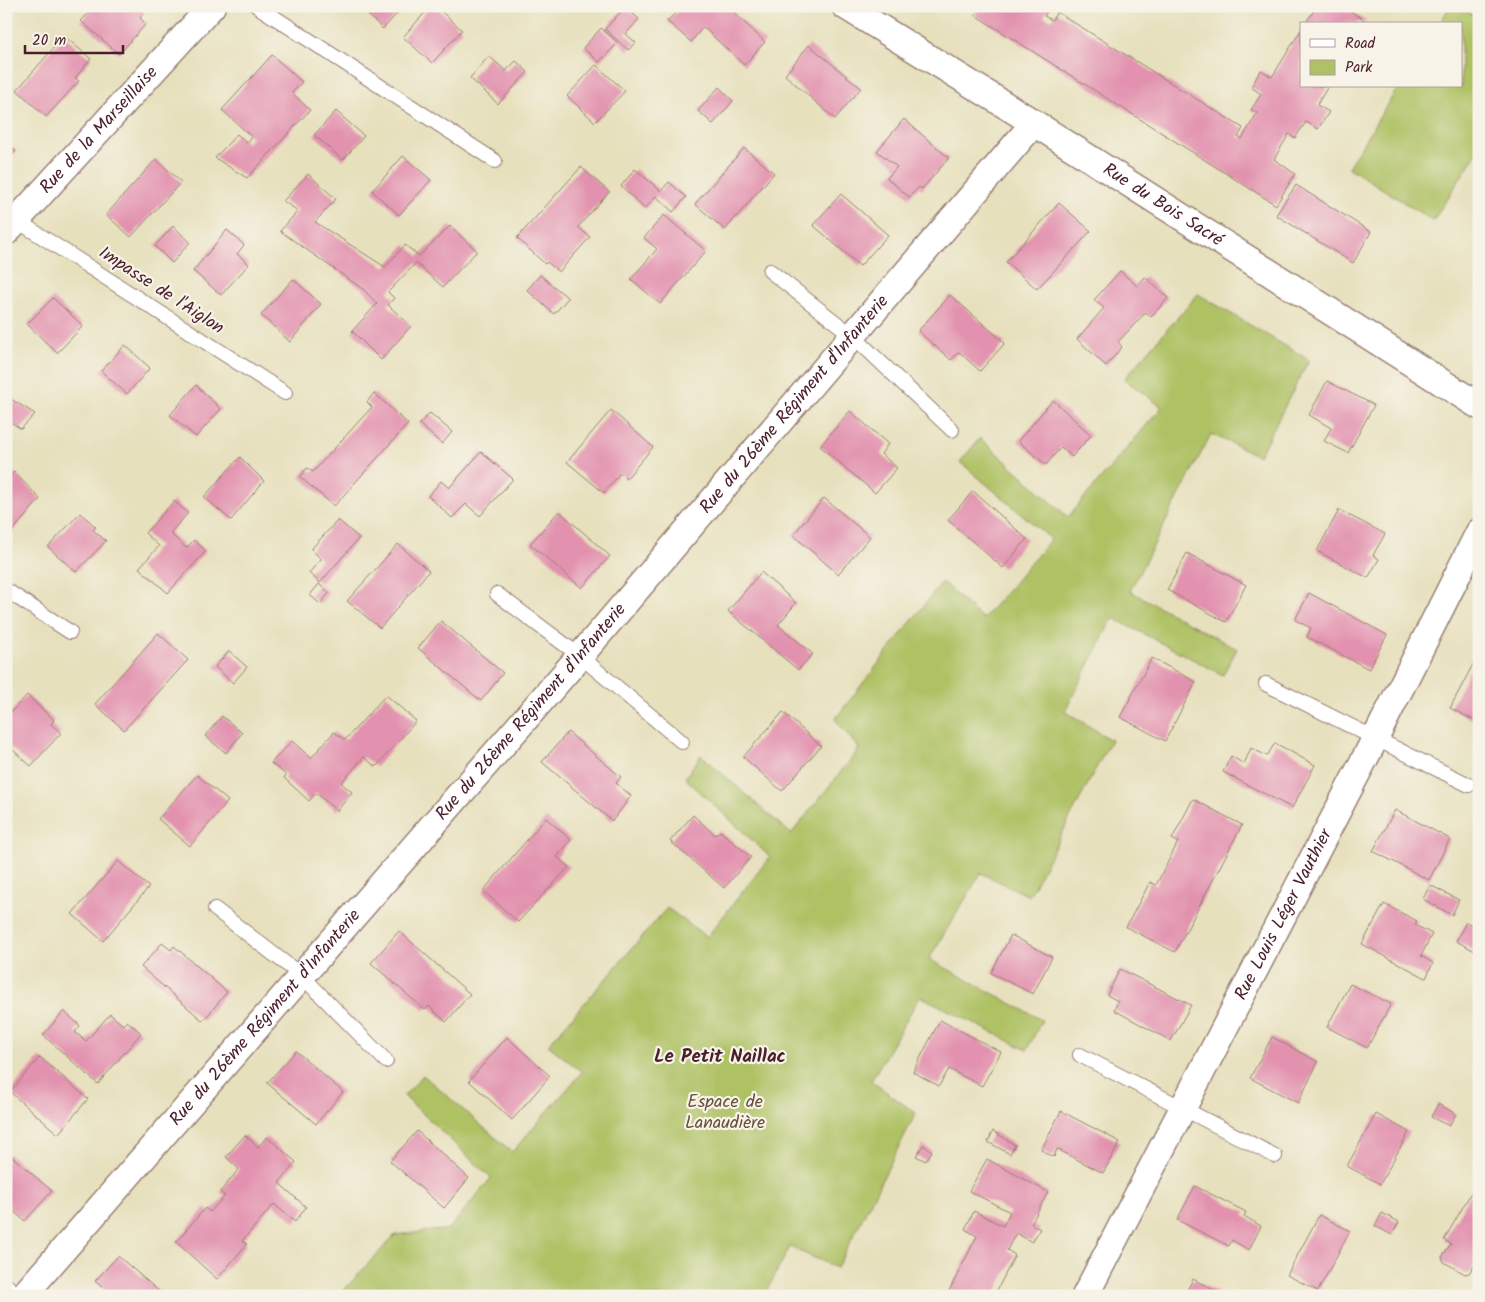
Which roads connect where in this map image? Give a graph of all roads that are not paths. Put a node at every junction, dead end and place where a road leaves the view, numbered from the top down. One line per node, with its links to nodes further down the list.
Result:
1 (212, 6): 6 (street, Rue de la Marseillaise)
2 (257, 6): 5 (lane)
3 (844, 6): 4 (street, Rue du Bois Sacré)
4 (1034, 124): 8 (street, Rue du 26ème Régiment d'Infanterie); 10 (street, Rue du Bois Sacré)
5 (495, 161)
6 (11, 226): 9 (lane, Impasse de l'Aiglon)
7 (770, 271): 8 (lane)
8 (853, 336): 11 (lane); 16 (street, Rue du 26ème Régiment d'Infanterie)
9 (285, 393)
10 (1479, 406)
11 (952, 430)
12 (1479, 532): 18 (street, Rue Louis Léger Vauthier)
13 (6, 590): 15 (lane)
14 (497, 594): 16 (lane)
15 (70, 632)
16 (580, 656): 19 (lane); 22 (street, Rue du 26ème Régiment d'Infanterie)
17 (1266, 684): 18 (lane)
18 (1376, 737): 20 (lane); 25 (street, Rue Louis Léger Vauthier)
19 (682, 742)
20 (1469, 785)
21 (215, 909): 22 (lane)
22 (302, 976): 24 (lane); 29 (street, Rue du 26ème Régiment d'Infanterie)
23 (1080, 1055): 25 (lane)
24 (386, 1061)
25 (1182, 1107): 26 (lane); 30 (street, Rue Louis Léger Vauthier)
26 (1275, 1156)
27 (6, 1285): 28 (lane)
28 (18, 1296)
29 (23, 1296)
30 (1085, 1296)

